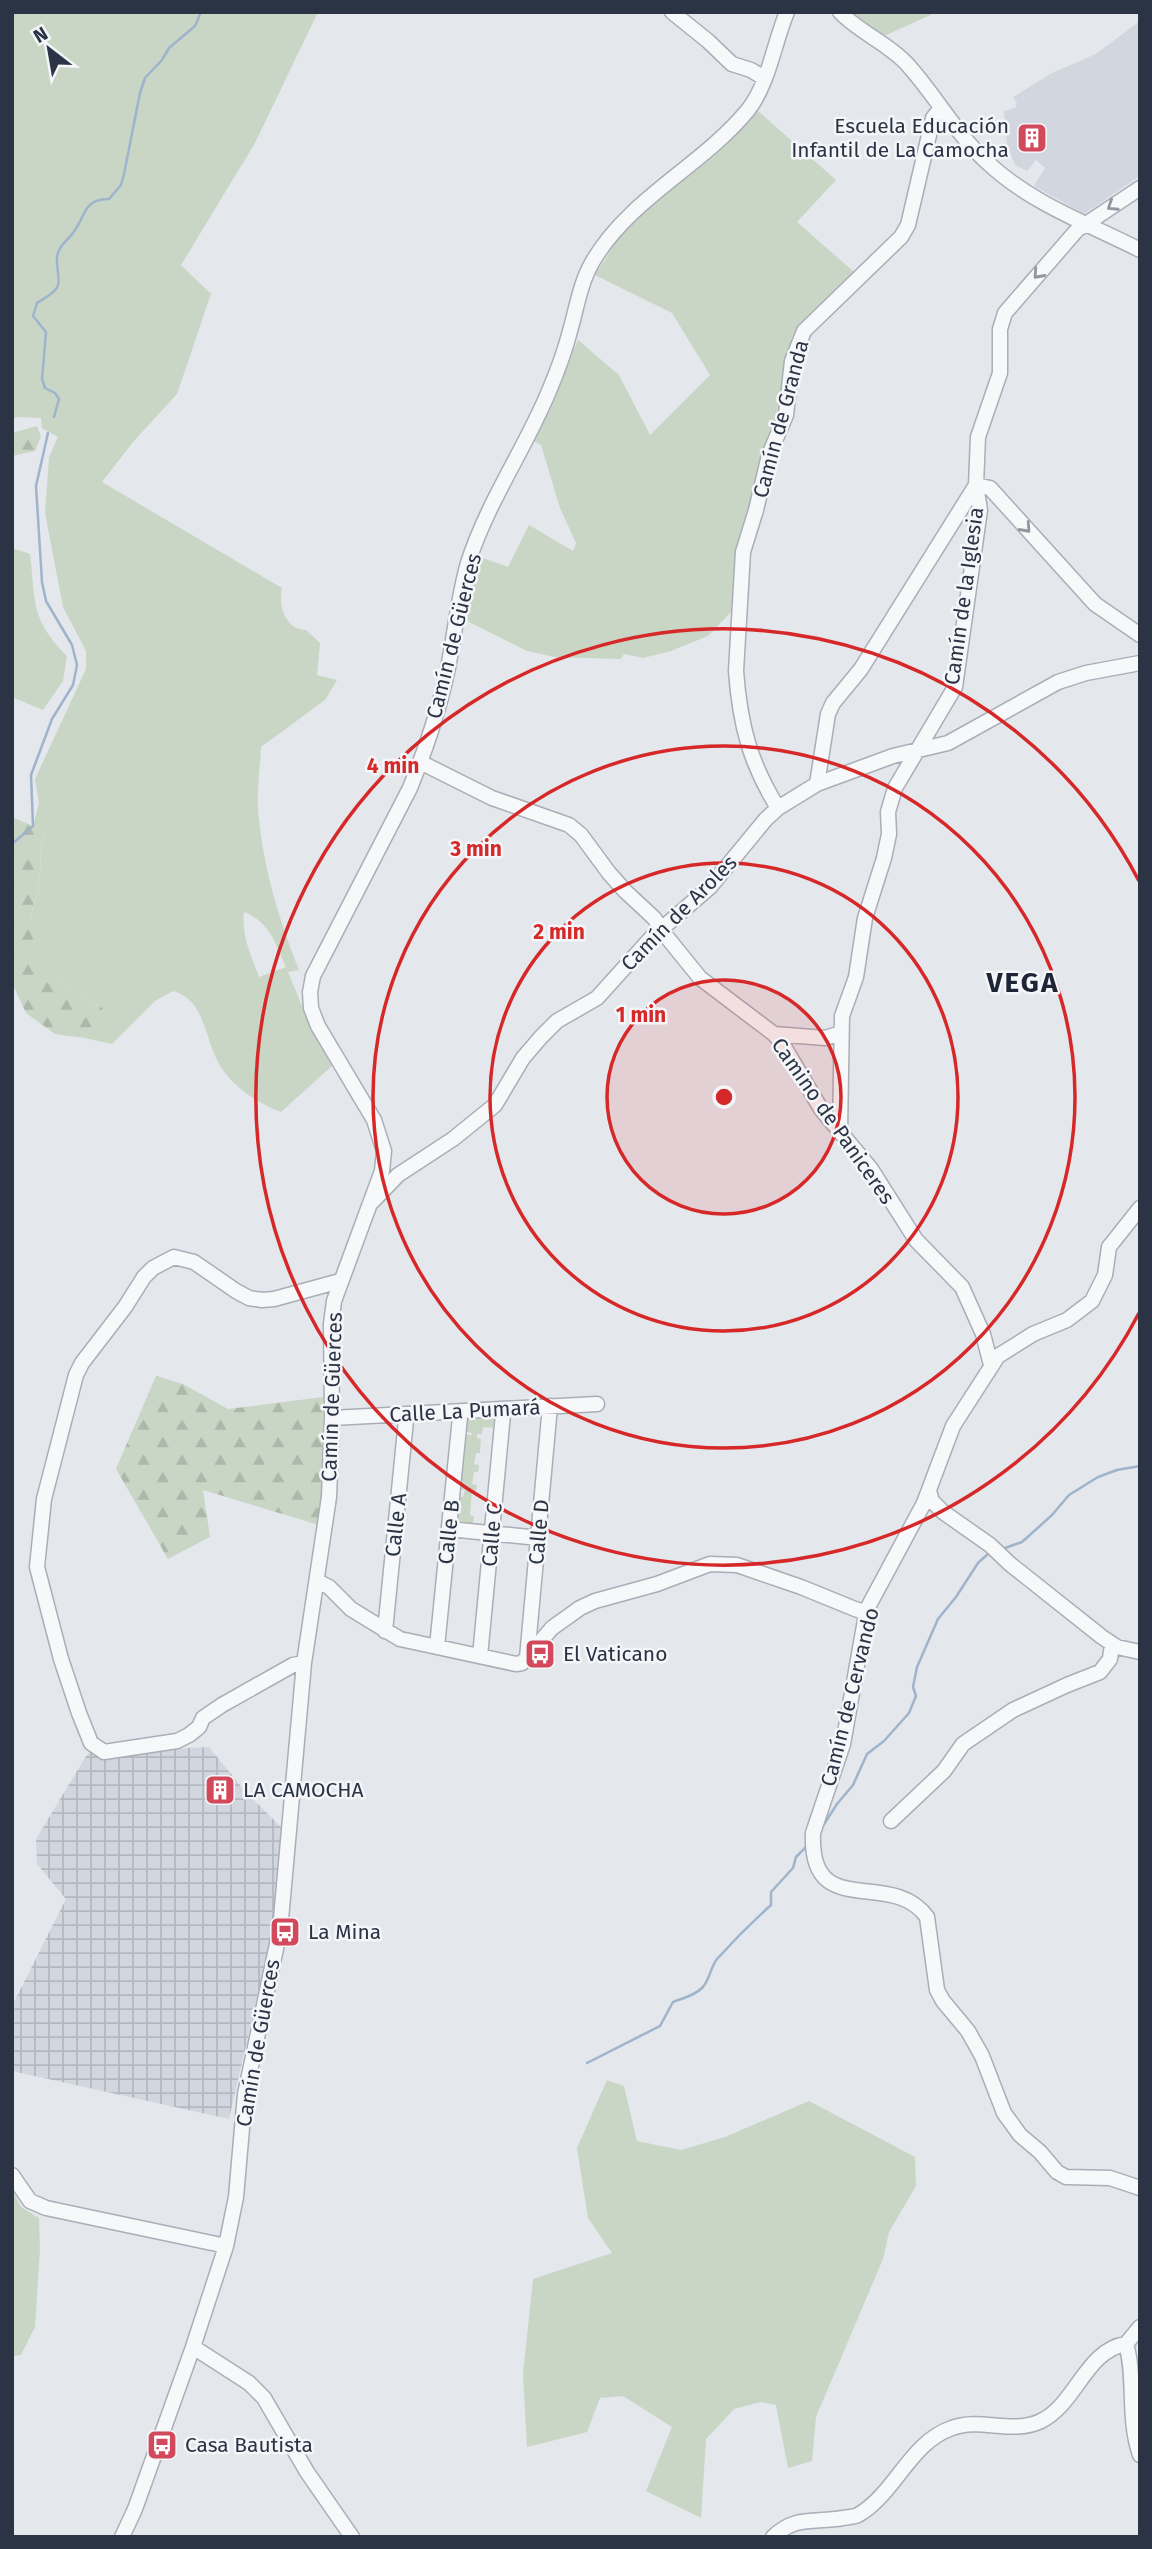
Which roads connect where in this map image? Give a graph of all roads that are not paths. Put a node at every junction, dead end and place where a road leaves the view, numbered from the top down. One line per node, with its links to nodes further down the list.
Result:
1 (672, 12): 4 (street)
2 (787, 12): 4 (street, Camín de Güerces)
3 (840, 12): 5 (street)
4 (764, 78): 13 (street, Camín de Güerces)
5 (940, 109): 7 (street); 15 (street, Camín de Granda)
6 (1140, 188): 7 (street, Camín de la Iglesia, one-way to 7)
7 (1084, 224): 8 (street); 9 (street, Camín de la Iglesia, one-way to 9)
8 (1140, 250)
9 (976, 485): 10 (street, one-way to 10); 12 (street, Camín de la Iglesia); 14 (street)
10 (1140, 635)
11 (1140, 663): 12 (street, Camín de Aroles)
12 (920, 749): 14 (street, Camín de Aroles); 17 (street, Camín de la Iglesia)
13 (420, 762): 16 (street, Camino de Paniceres); 20 (street, Camín de Güerces)
14 (817, 784): 15 (street, Camín de Aroles)
15 (778, 808): 16 (street, Camín de Aroles)
16 (661, 928): 18 (street, Camino de Paniceres); 21 (street, Camín de Aroles)
17 (841, 1033): 18 (street); 19 (street, Camín de la Iglesia)
18 (774, 1034): 19 (street, Camino de Paniceres)
19 (840, 1130): 25 (street, Camino de Paniceres)
20 (384, 1151): 21 (street); 22 (street, Camín de Güerces)
21 (414, 1164): 22 (street, Camín de Aroles)
22 (371, 1203): 24 (street, Camín de Güerces)
23 (1140, 1208): 25 (street)
24 (340, 1281): 30 (street, Camín de Güerces); 44 (street)
25 (991, 1365): 32 (street)
26 (597, 1404): 27 (street, Calle La Pumará)
27 (550, 1406): 30 (street, Calle La Pumará); 35 (street, Calle D)
28 (503, 1413): 34 (street, Calle C)
29 (460, 1417): 33 (street, Calle B)
30 (332, 1418): 36 (street, Camín de Güerces)
31 (406, 1420): 38 (street, Calle A)
32 (929, 1491): 37 (street, Camín de Cervando); 39 (street)
33 (449, 1529): 34 (street); 40 (street, Calle B)
34 (492, 1533): 35 (street); 42 (street, Calle C)
35 (539, 1538): 43 (street, Calle D)
36 (317, 1581): 38 (street); 44 (street, Camín de Güerces)
37 (867, 1609): 43 (street); 47 (street, Camín de Cervando)
38 (385, 1631): 40 (street)
39 (1112, 1644): 41 (street); 45 (street)
40 (437, 1647): 42 (street)
41 (1140, 1652)
42 (481, 1656): 43 (street)
43 (527, 1658)
44 (304, 1663): 48 (street, Camín de Güerces)
45 (891, 1821)
46 (12, 2175): 48 (street)
47 (1140, 2188)
48 (226, 2246): 51 (street, Camín de Güerces)
49 (1140, 2328): 50 (street)
50 (1126, 2344): 52 (street); 55 (street)
51 (193, 2347): 53 (street, Camín de Güerces); 54 (street)
52 (1140, 2455)
53 (122, 2537)
54 (352, 2537)
55 (773, 2537)

